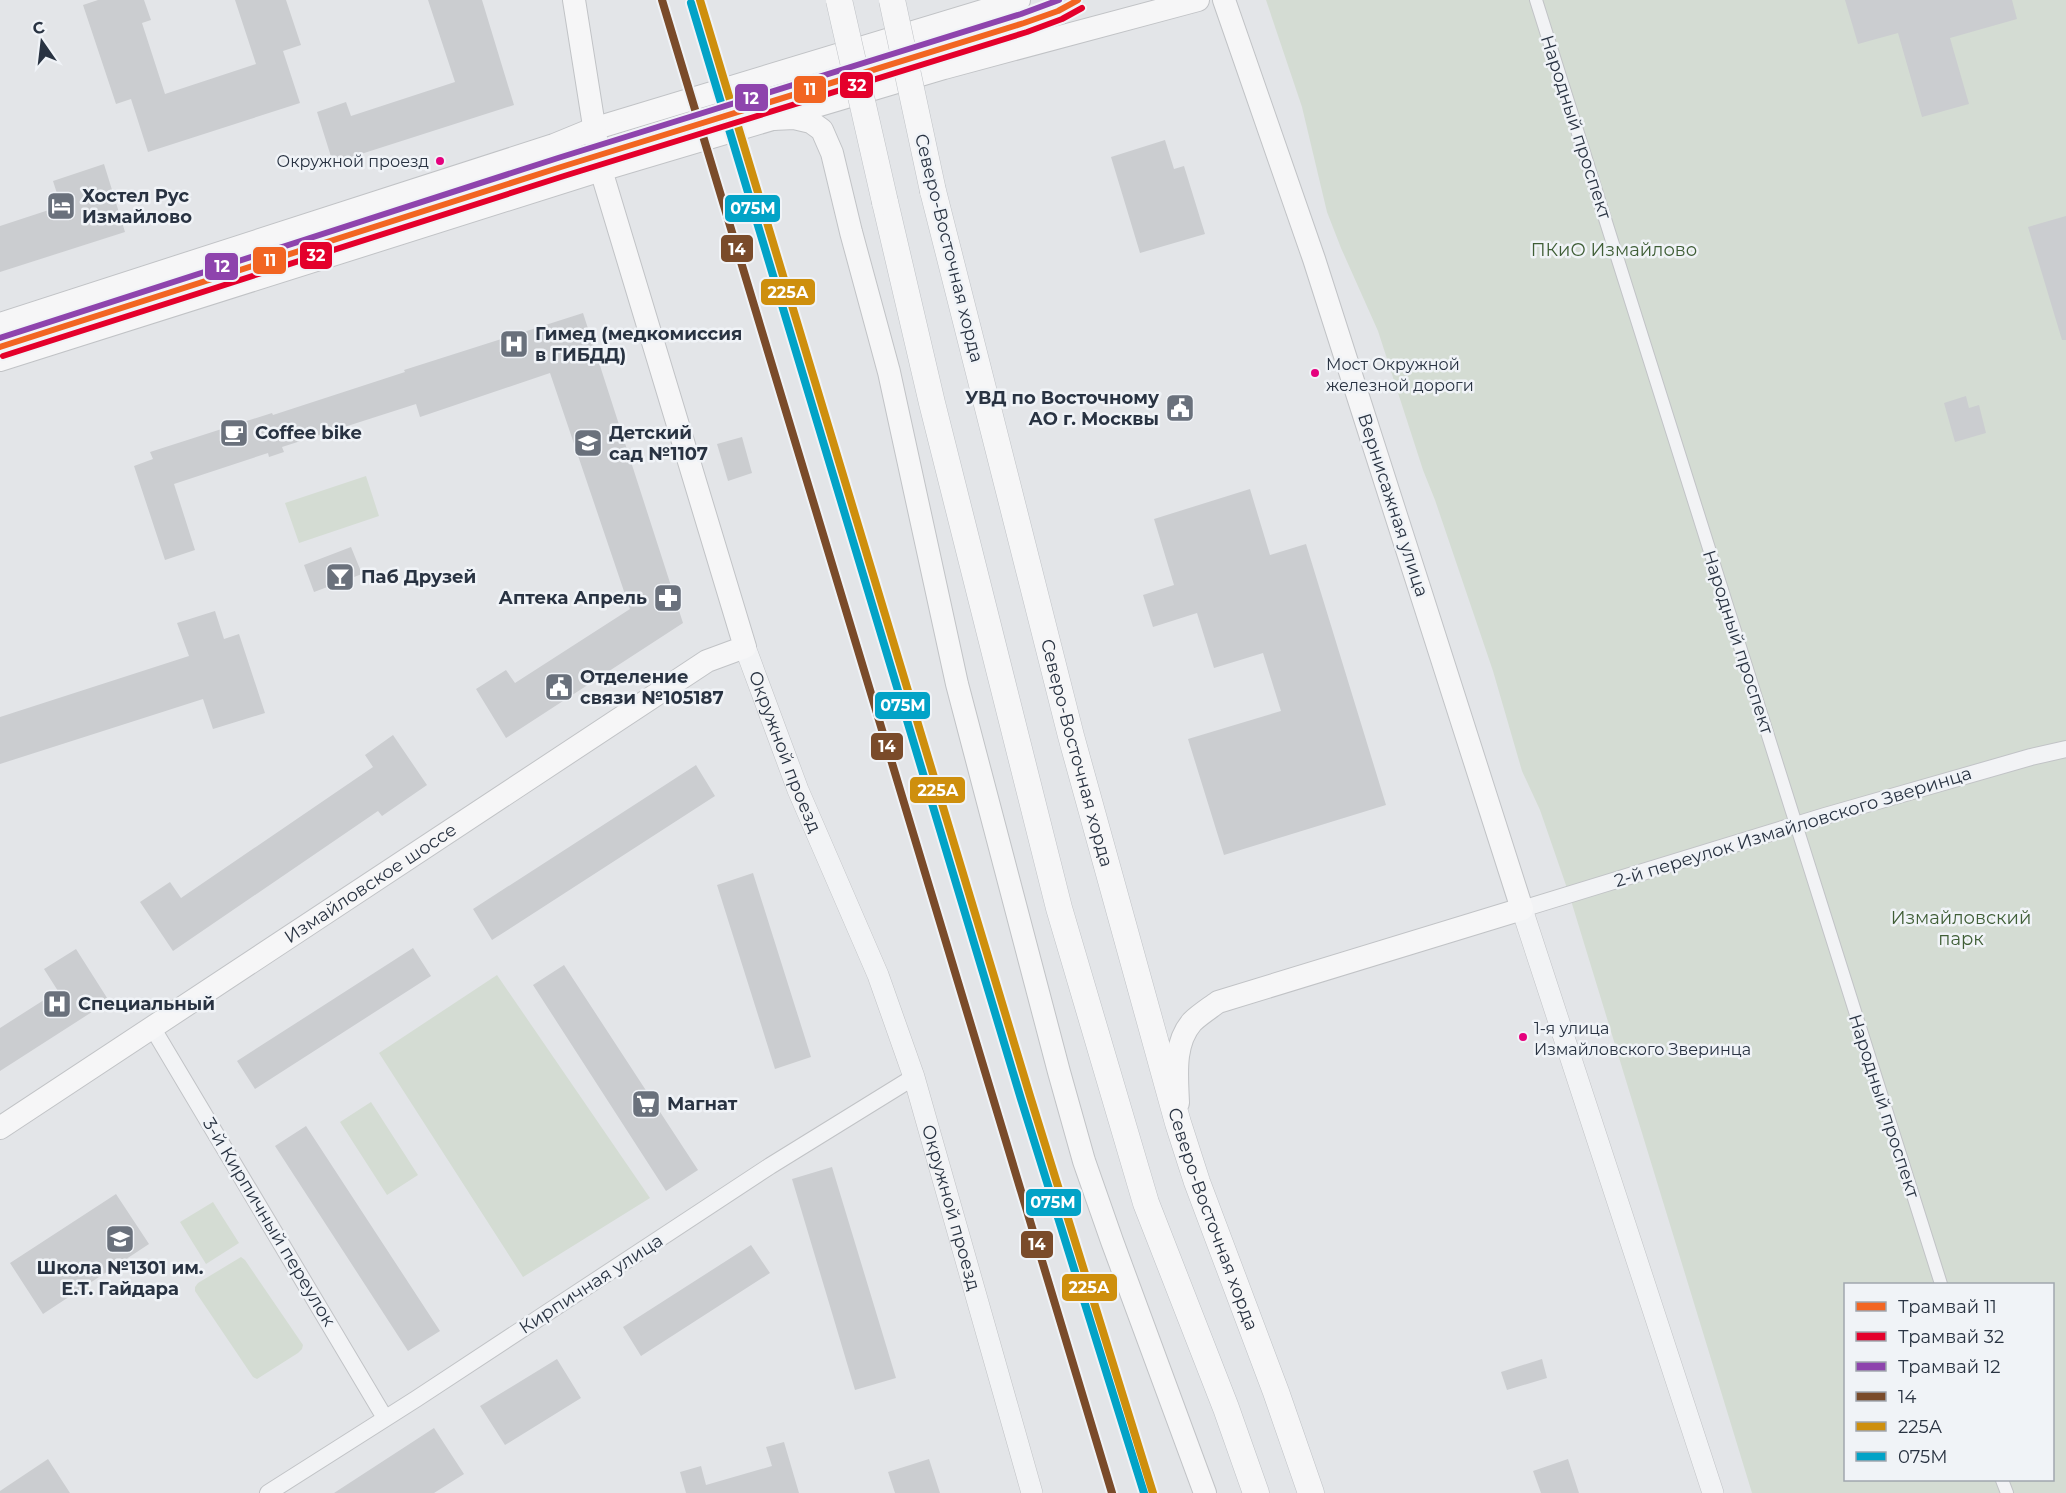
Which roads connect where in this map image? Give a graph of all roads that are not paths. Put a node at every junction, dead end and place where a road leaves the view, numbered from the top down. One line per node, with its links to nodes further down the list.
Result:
1 (574, 0): 9 (main road, Окружной проезд)
2 (839, 0): 26 (main road, bridge)
3 (892, 0): 19 (main road, Северо-Восточная хорда, bridge)
4 (1019, 0): 9 (main road)
5 (1198, 0): 8 (main road)
6 (1224, 0): 16 (main road, Вернисажная улица)
7 (1536, 0): 15 (street, Народный проспект)
8 (773, 118): 10 (main road); 25 (main road)
9 (593, 129): 10 (main road, Окружной проезд); 11 (main road)
10 (601, 170): 12 (main road); 13 (main road, Окружной проезд)
11 (0, 324)
12 (0, 360)
13 (745, 647): 17 (main road, Измайловское шоссе); 18 (street, Окружной проезд)
14 (2066, 749): 15 (street, 2-й переулок Измайловского Зверинца)
15 (1796, 825): 16 (street, 2-й переулок Измайловского Зверинца); 21 (street, Народный проспект)
16 (1522, 909): 19 (main road); 28 (street)
17 (152, 1027): 20 (main road, Измайловское шоссе); 22 (street, 3-й Кирпичный переулок)
18 (914, 1077): 22 (street, Кирпичная улица); 24 (street, Окружной проезд)
19 (1178, 1123): 27 (main road, Северо-Восточная хорда)
20 (0, 1128)
21 (1941, 1283)
22 (385, 1418): 23 (street, Кирпичная улица)
23 (268, 1493)
24 (1032, 1493)
25 (1205, 1493)
26 (1256, 1493)
27 (1311, 1493)
28 (1713, 1493)

